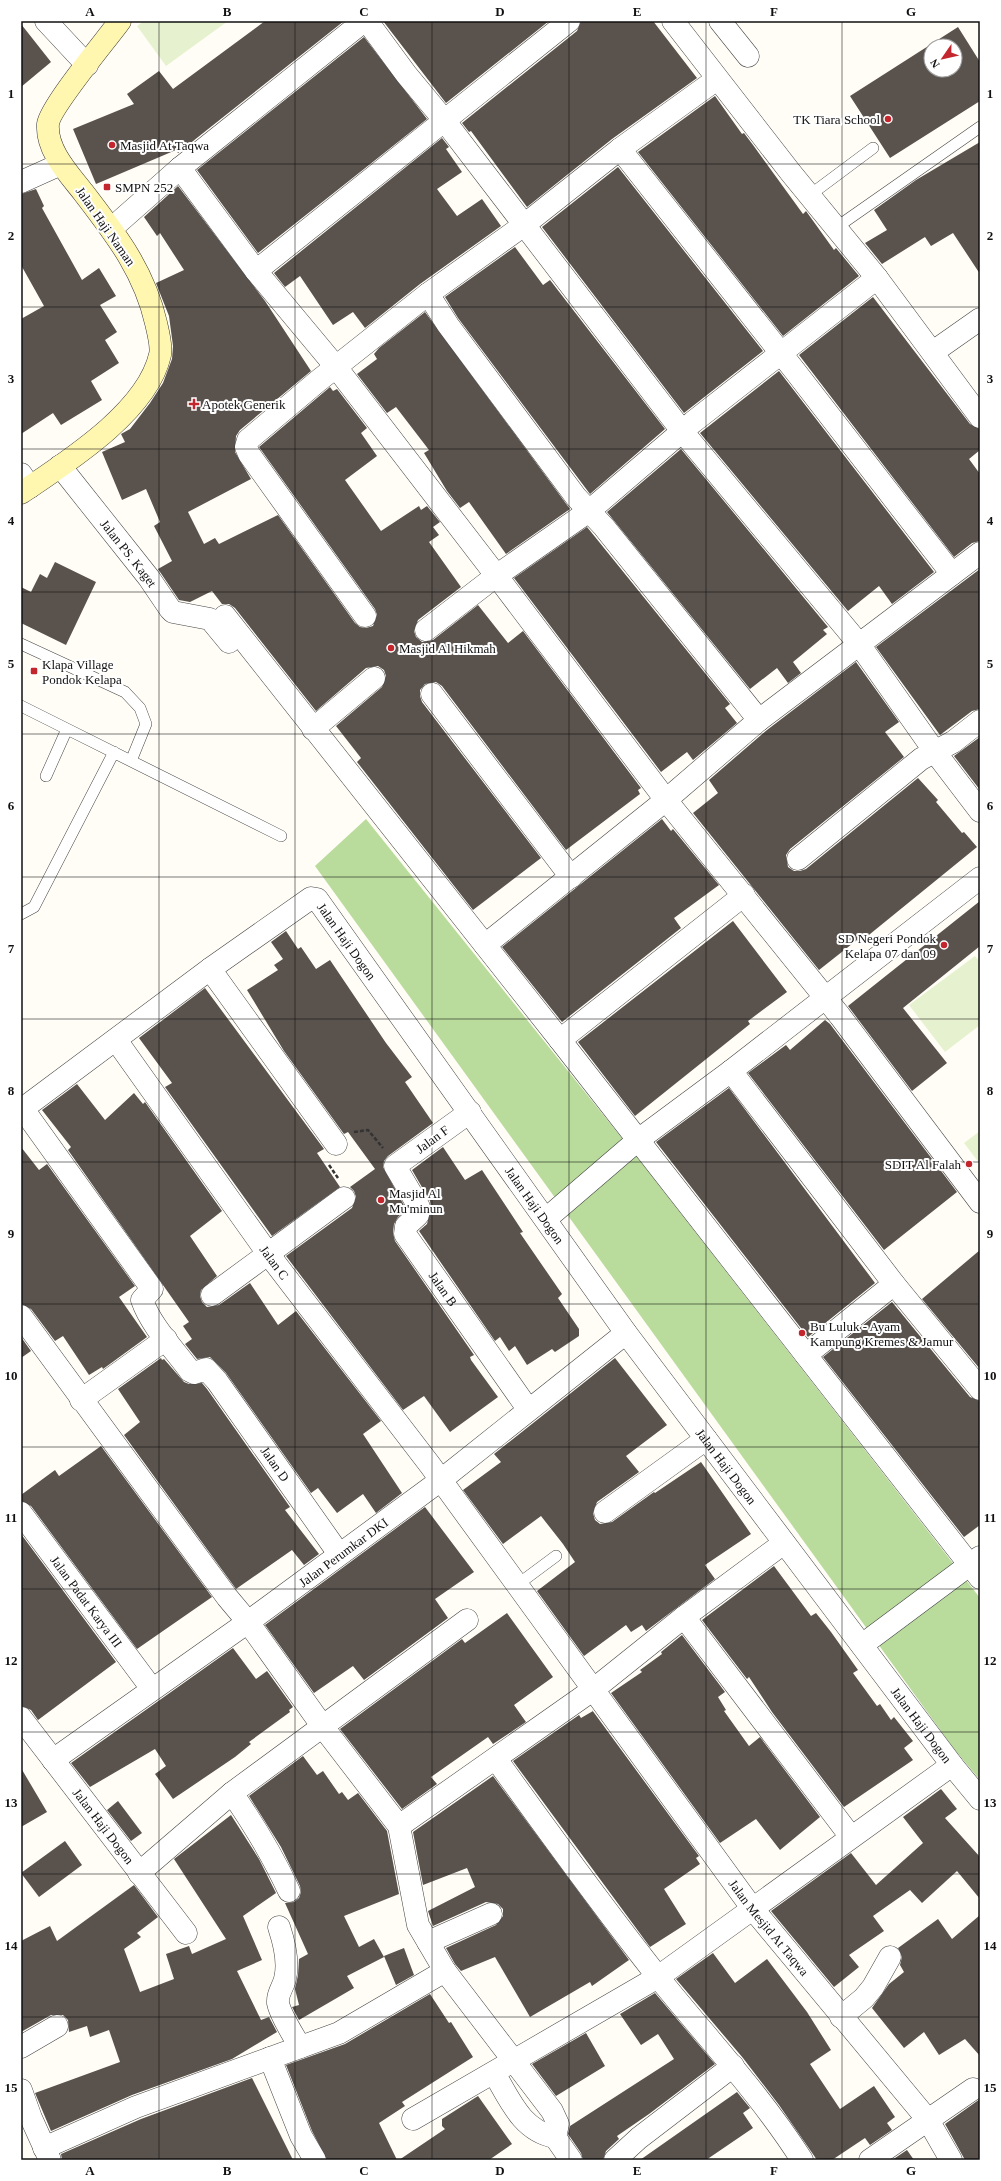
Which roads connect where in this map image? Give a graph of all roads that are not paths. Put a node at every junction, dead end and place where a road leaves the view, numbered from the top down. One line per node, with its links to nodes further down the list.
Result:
1 (46, 21): 8 (street)
2 (120, 21): 8 (street, Jalan Haji Naman)
3 (365, 21): 10 (street); 15 (street)
4 (569, 21): 10 (street)
5 (673, 21): 9 (street)
6 (720, 21): 7 (street)
7 (748, 56)
8 (87, 64): 14 (street, Jalan Haji Naman)
9 (717, 78): 13 (street); 17 (street)
10 (444, 120): 18 (street); 21 (street)
11 (980, 127): 19 (lane)
12 (872, 148): 17 (lane)
13 (620, 149): 18 (street); 25 (street)
14 (61, 164): 16 (street); 20 (street, Jalan Haji Naman)
15 (180, 168): 20 (street); 21 (street)
16 (21, 182)
17 (810, 195): 19 (street)
18 (524, 225): 23 (street); 29 (street)
19 (837, 227): 22 (street)
20 (111, 228): 30 (street, Jalan Haji Naman)
21 (256, 271): 27 (street)
22 (877, 278): 25 (street); 26 (street)
23 (428, 294): 27 (street); 32 (street)
24 (980, 319): 26 (street)
25 (780, 352): 29 (street); 34 (street)
26 (932, 352): 28 (street)
27 (336, 367): 35 (street); 36 (street)
28 (980, 417)
29 (682, 431): 32 (street); 39 (street)
30 (60, 466): 31 (street, Jalan Haji Naman); 46 (street, Jalan PS. Kaget)
31 (24, 485)
32 (589, 511): 35 (street); 43 (street)
33 (980, 553): 34 (street)
34 (952, 574): 39 (street)
35 (496, 576): 37 (street); 51 (street)
36 (364, 616)
37 (426, 630)
38 (21, 644): 49 (lane)
39 (859, 644): 43 (street); 48 (street)
40 (374, 678): 46 (street)
41 (432, 694): 55 (street)
42 (21, 706): 45 (lane)
43 (759, 720): 51 (street)
44 (980, 721): 48 (street)
45 (67, 729): 47 (lane); 50 (lane)
46 (309, 734): 59 (street)
47 (114, 752): 49 (lane); 58 (lane)
48 (935, 752): 52 (street); 54 (street)
49 (131, 761): 53 (lane)
50 (46, 776)
51 (666, 800): 55 (street); 57 (street)
52 (980, 811)
53 (281, 836)
54 (798, 859)
55 (571, 877): 59 (street)
56 (980, 878): 61 (street)
57 (744, 895): 61 (street); 63 (street)
58 (21, 914)
59 (485, 945): 63 (street)
60 (210, 969): 62 (street, Jalan Haji Dogon); 66 (street, Jalan Haji Dogon); 68 (street)
61 (825, 998): 64 (street); 71 (street)
62 (116, 1040): 65 (street, Jalan Haji Dogon); 73 (street, Jalan C)
63 (560, 1040): 67 (street)
64 (731, 1071): 67 (street); 74 (street)
65 (22, 1110): 78 (street)
66 (470, 1112): 69 (street, Jalan F); 72 (street, Jalan Haji Dogon)
67 (638, 1140): 72 (street); 79 (street)
68 (336, 1144)
69 (395, 1166): 82 (street, Jalan B)
70 (344, 1198): 73 (street)
71 (980, 1202)
72 (546, 1219): 77 (street, Jalan Haji Dogon)
73 (269, 1255): 75 (street); 84 (street, Jalan C)
74 (894, 1284): 79 (street); 80 (street)
75 (212, 1295)
76 (21, 1316): 81 (street)
77 (626, 1333): 82 (street, Jalan Perumkar DKI); 83 (street, Jalan Haji Dogon)
78 (166, 1339): 81 (street); 88 (street, Jalan D)
79 (806, 1355): 90 (street)
80 (980, 1389)
81 (81, 1400): 94 (street)
82 (528, 1408): 84 (street, Jalan Perumkar DKI)
83 (706, 1440): 85 (street); 87 (street, Jalan Haji Dogon)
84 (441, 1480): 88 (street, Jalan Perumkar DKI); 91 (street, Jalan C)
85 (605, 1512)
86 (21, 1513): 96 (street, Jalan Padat Karya III)
87 (784, 1543): 92 (street); 95 (street, Jalan Haji Dogon)
88 (339, 1554): 94 (street, Jalan Perumkar DKI)
89 (556, 1556): 91 (lane)
90 (977, 1566): 95 (street)
91 (517, 1585): 97 (street, Jalan Mesjid At Taqwa)
92 (684, 1617): 97 (street); 107 (street)
93 (467, 1620): 99 (street)
94 (248, 1622): 96 (street, Jalan Perumkar DKI); 99 (street)
95 (862, 1645): 103 (street, Jalan Haji Dogon)
96 (152, 1689): 102 (street, Jalan Perumkar DKI)
97 (594, 1689): 101 (street); 110 (street, Jalan Mesjid At Taqwa)
98 (21, 1718): 100 (street, Jalan Haji Dogon)
99 (323, 1727): 104 (street); 106 (street)
100 (28, 1739): 102 (street, Jalan Haji Dogon)
101 (496, 1759): 106 (street); 117 (street)
102 (52, 1760): 108 (street, Jalan Haji Dogon)
103 (952, 1765): 105 (street, Jalan Haji Dogon); 107 (street)
104 (232, 1794): 108 (street); 109 (street)
105 (980, 1799)
106 (400, 1826): 114 (street)
107 (851, 1837): 110 (street)
108 (139, 1873): 113 (street, Jalan Haji Dogon)
109 (289, 1891)
110 (752, 1908): 117 (street); 118 (street, Jalan Mesjid At Taqwa)
111 (491, 1914): 114 (street)
112 (279, 1927): 121 (street)
113 (186, 1933)
114 (428, 1942): 116 (street)
115 (890, 1957): 118 (street)
116 (445, 1971): 121 (street); 123 (street)
117 (658, 1977): 123 (street); 124 (street)
118 (841, 2017): 130 (street, Jalan Mesjid At Taqwa)
119 (57, 2026): 120 (street)
120 (21, 2047)
121 (300, 2047): 122 (street)
122 (270, 2058): 132 (street); 133 (street)
123 (514, 2061): 125 (street); 131 (street)
124 (733, 2066): 135 (street); 136 (street)
125 (494, 2073): 128 (street); 131 (street)
126 (973, 2089): 130 (street)
127 (21, 2090): 129 (street)
128 (413, 2119)
129 (26, 2120): 132 (street)
130 (928, 2120): 137 (street); 138 (street, Jalan Mesjid At Taqwa)
131 (555, 2138): 134 (street)
132 (47, 2154)
133 (315, 2160)
134 (571, 2160)
135 (616, 2160)
136 (802, 2160)
137 (870, 2160)
138 (951, 2160)

